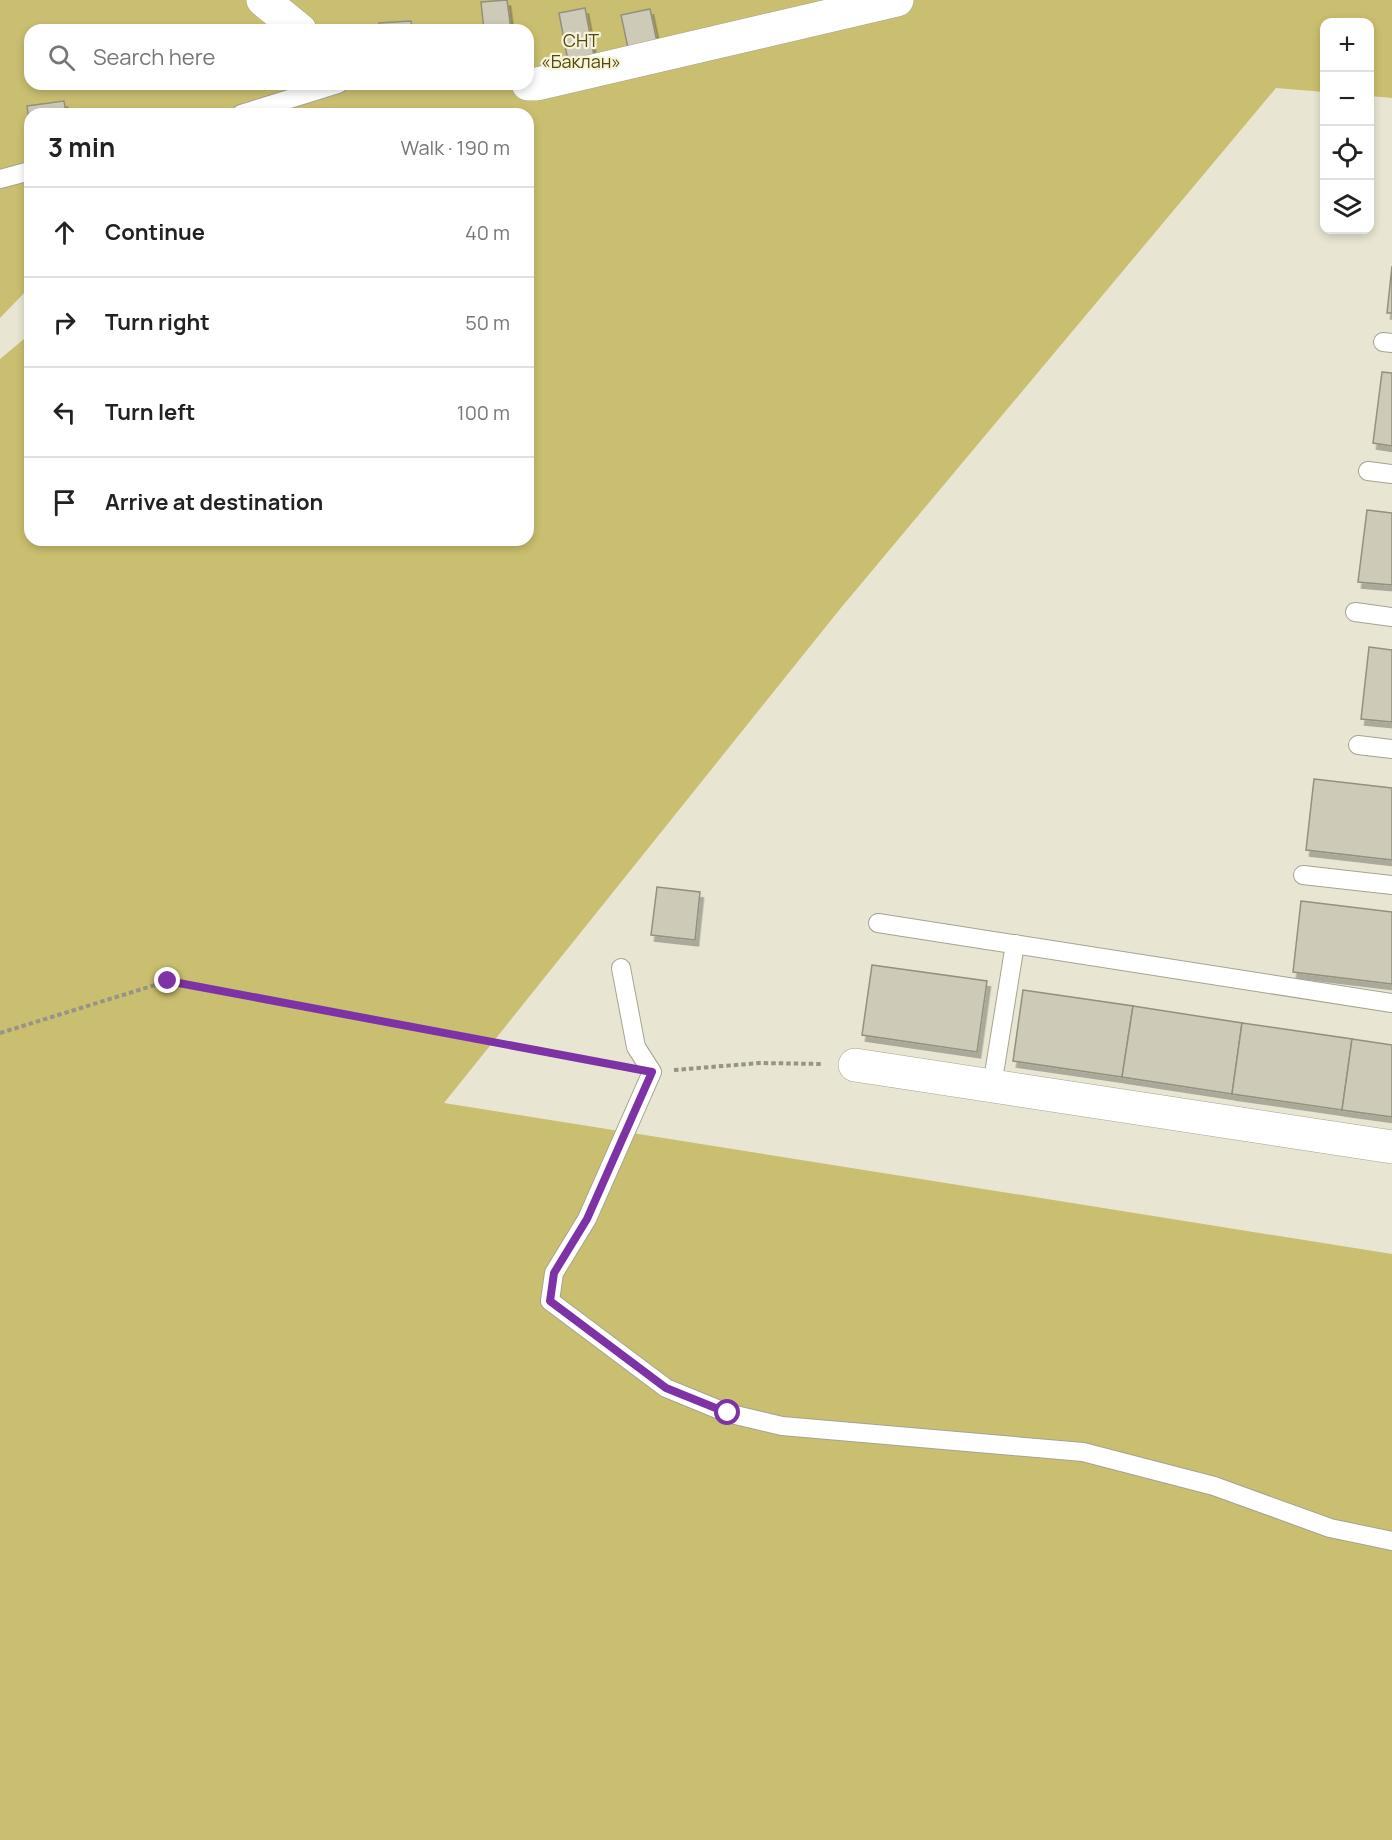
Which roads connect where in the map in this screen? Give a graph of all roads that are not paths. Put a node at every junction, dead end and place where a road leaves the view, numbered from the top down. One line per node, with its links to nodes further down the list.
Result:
1 (263, 0): 3 (street)
2 (897, 0): 4 (street)
3 (293, 24)
4 (534, 84)
5 (319, 90): 6 (lane)
6 (260, 108)
7 (24, 173): 8 (lane)
8 (0, 179)
9 (1368, 471): 10 (lane)
10 (1392, 474)
11 (1355, 612): 12 (lane)
12 (1392, 616)
13 (1358, 745): 14 (lane)
14 (1392, 749)
15 (1303, 875): 16 (lane)
16 (1392, 885)
17 (878, 923): 18 (lane)
18 (1015, 944): 20 (lane); 22 (lane)
19 (621, 968): 24 (lane)
20 (1392, 1003)
21 (855, 1065): 22 (street)
22 (992, 1086): 23 (street)
23 (1392, 1148)
24 (1392, 1541)

